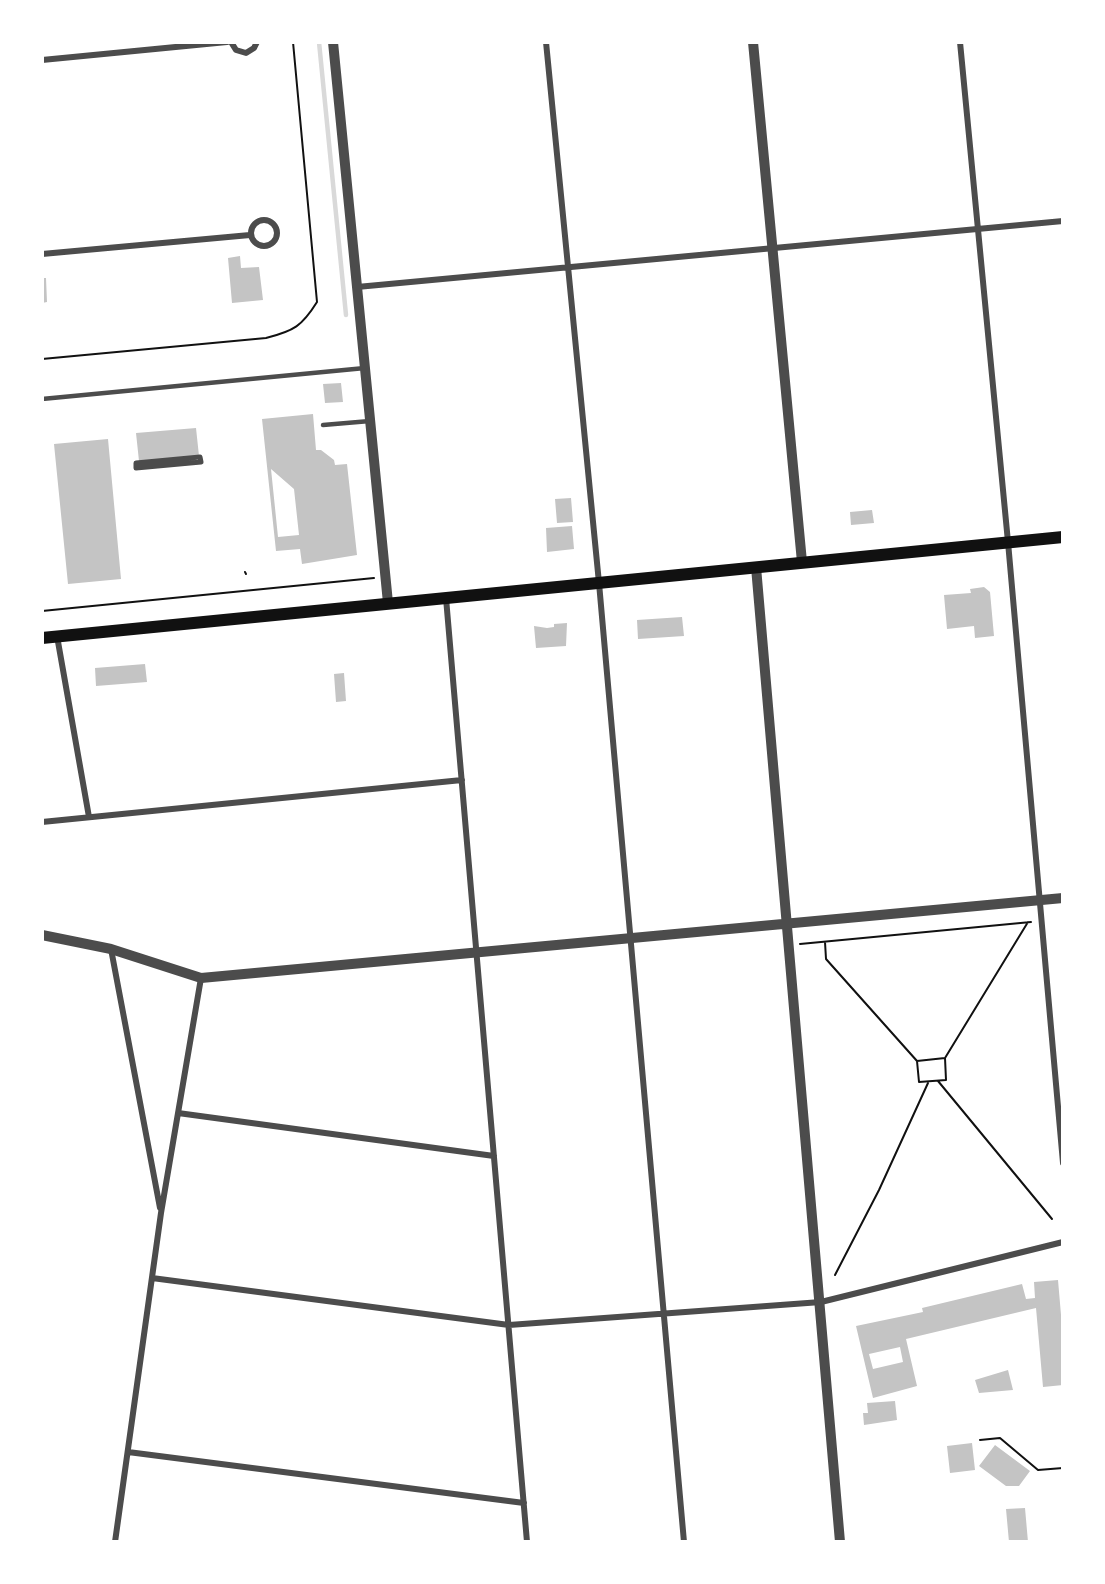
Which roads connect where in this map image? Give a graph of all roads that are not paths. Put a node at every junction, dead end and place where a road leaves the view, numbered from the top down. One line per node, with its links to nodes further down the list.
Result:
1 (229, 42): 2 (street); 7 (street)
2 (257, 42)
3 (333, 42): 14 (street)
4 (546, 42): 13 (street)
5 (753, 42): 11 (street)
6 (960, 42): 9 (street)
7 (42, 60)
8 (1063, 221): 9 (street)
9 (978, 229): 11 (street); 22 (street)
10 (250, 235): 10 (street); 12 (street)
11 (772, 248): 13 (street); 23 (street)
12 (42, 254)
13 (568, 267): 14 (street); 25 (street)
14 (357, 287): 15 (street)
15 (365, 368): 16 (lane); 17 (street)
16 (42, 399)
17 (370, 421): 18 (lane); 27 (street)
18 (323, 425)
19 (202, 459): 20 (street)
20 (134, 465)
21 (1063, 537): 22 (main road)
22 (1008, 542): 23 (main road); 34 (street)
23 (802, 562): 24 (main road)
24 (756, 567): 25 (main road); 35 (street)
25 (599, 583): 26 (main road); 37 (street)
26 (446, 598): 27 (main road); 30 (street)
27 (388, 603): 28 (main road)
28 (57, 636): 29 (main road); 31 (street)
29 (42, 638)
30 (462, 780): 31 (street); 39 (street)
31 (89, 817): 32 (street)
32 (42, 822)
33 (1063, 898): 34 (street)
34 (1040, 901): 35 (street); 43 (street)
35 (787, 924): 37 (street); 47 (street)
36 (42, 935): 38 (street)
37 (630, 938): 39 (street); 48 (street)
38 (111, 949): 40 (street); 44 (street)
39 (477, 953): 40 (street); 42 (street)
40 (201, 978): 41 (street)
41 (178, 1113): 42 (street); 44 (street)
42 (494, 1156): 49 (street)
43 (1063, 1163)
44 (161, 1213): 46 (street)
45 (1063, 1242): 47 (street)
46 (152, 1278): 49 (street); 50 (street)
47 (821, 1302): 48 (street); 55 (street)
48 (664, 1313): 49 (street); 54 (street)
49 (509, 1325): 51 (street)
50 (128, 1452): 51 (street); 52 (street)
51 (524, 1503): 53 (street)
52 (115, 1542)
53 (527, 1542)
54 (684, 1542)
55 (840, 1542)

